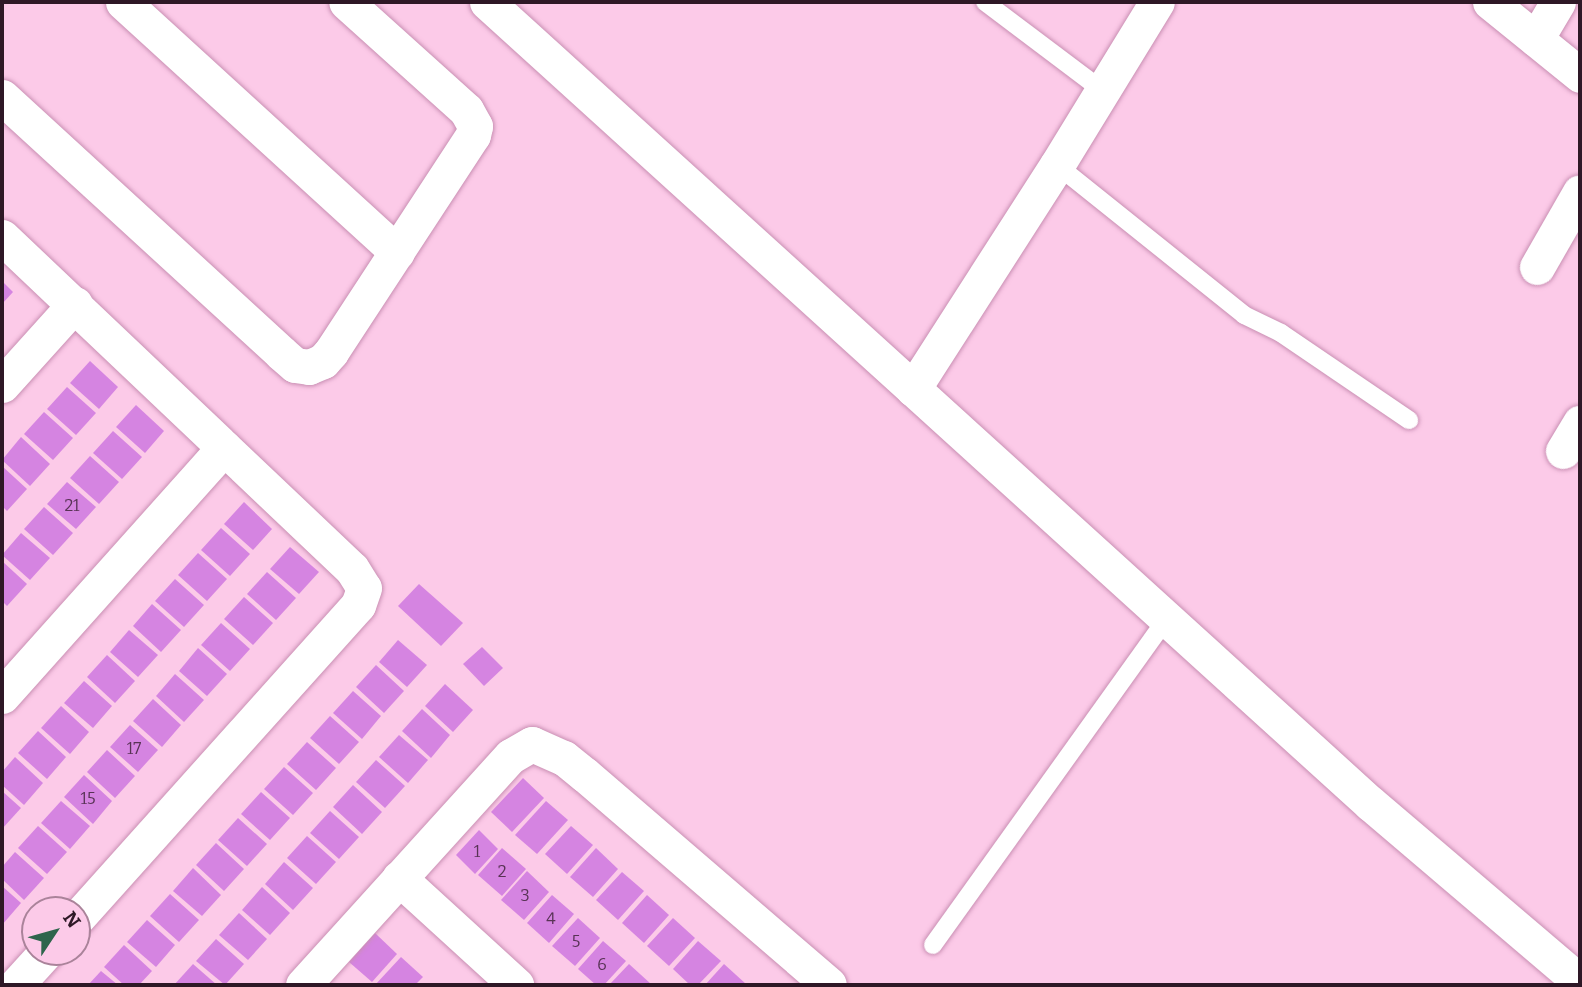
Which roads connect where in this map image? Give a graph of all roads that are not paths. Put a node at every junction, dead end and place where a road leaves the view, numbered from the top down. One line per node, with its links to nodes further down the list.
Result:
1 (123, 2): 16 (street)
2 (346, 2): 16 (street)
3 (486, 2): 8 (street)
4 (985, 2): 11 (lane)
5 (1157, 2): 11 (street)
6 (1490, 2): 9 (street)
7 (1558, 2): 9 (street)
8 (520, 14): 20 (street)
9 (1536, 39): 10 (street)
10 (1580, 75)
11 (1102, 90): 13 (street)
12 (2, 97): 16 (street)
13 (1058, 164): 20 (street); 21 (lane)
14 (1580, 192): 17 (street)
15 (2, 237): 18 (street)
16 (397, 252)
17 (1537, 267)
18 (75, 304): 19 (street); 22 (street)
19 (2, 385)
20 (914, 389): 23 (street)
21 (1409, 420)
22 (224, 448): 24 (street); 26 (street)
23 (1166, 619): 27 (lane); 29 (street)
24 (2, 696)
25 (399, 878): 31 (street); 32 (street); 33 (street)
26 (91, 902)
27 (933, 945)
28 (33, 966): 30 (street)
29 (1580, 982)
30 (16, 985)
31 (303, 985)
32 (516, 985)
33 (829, 985)

